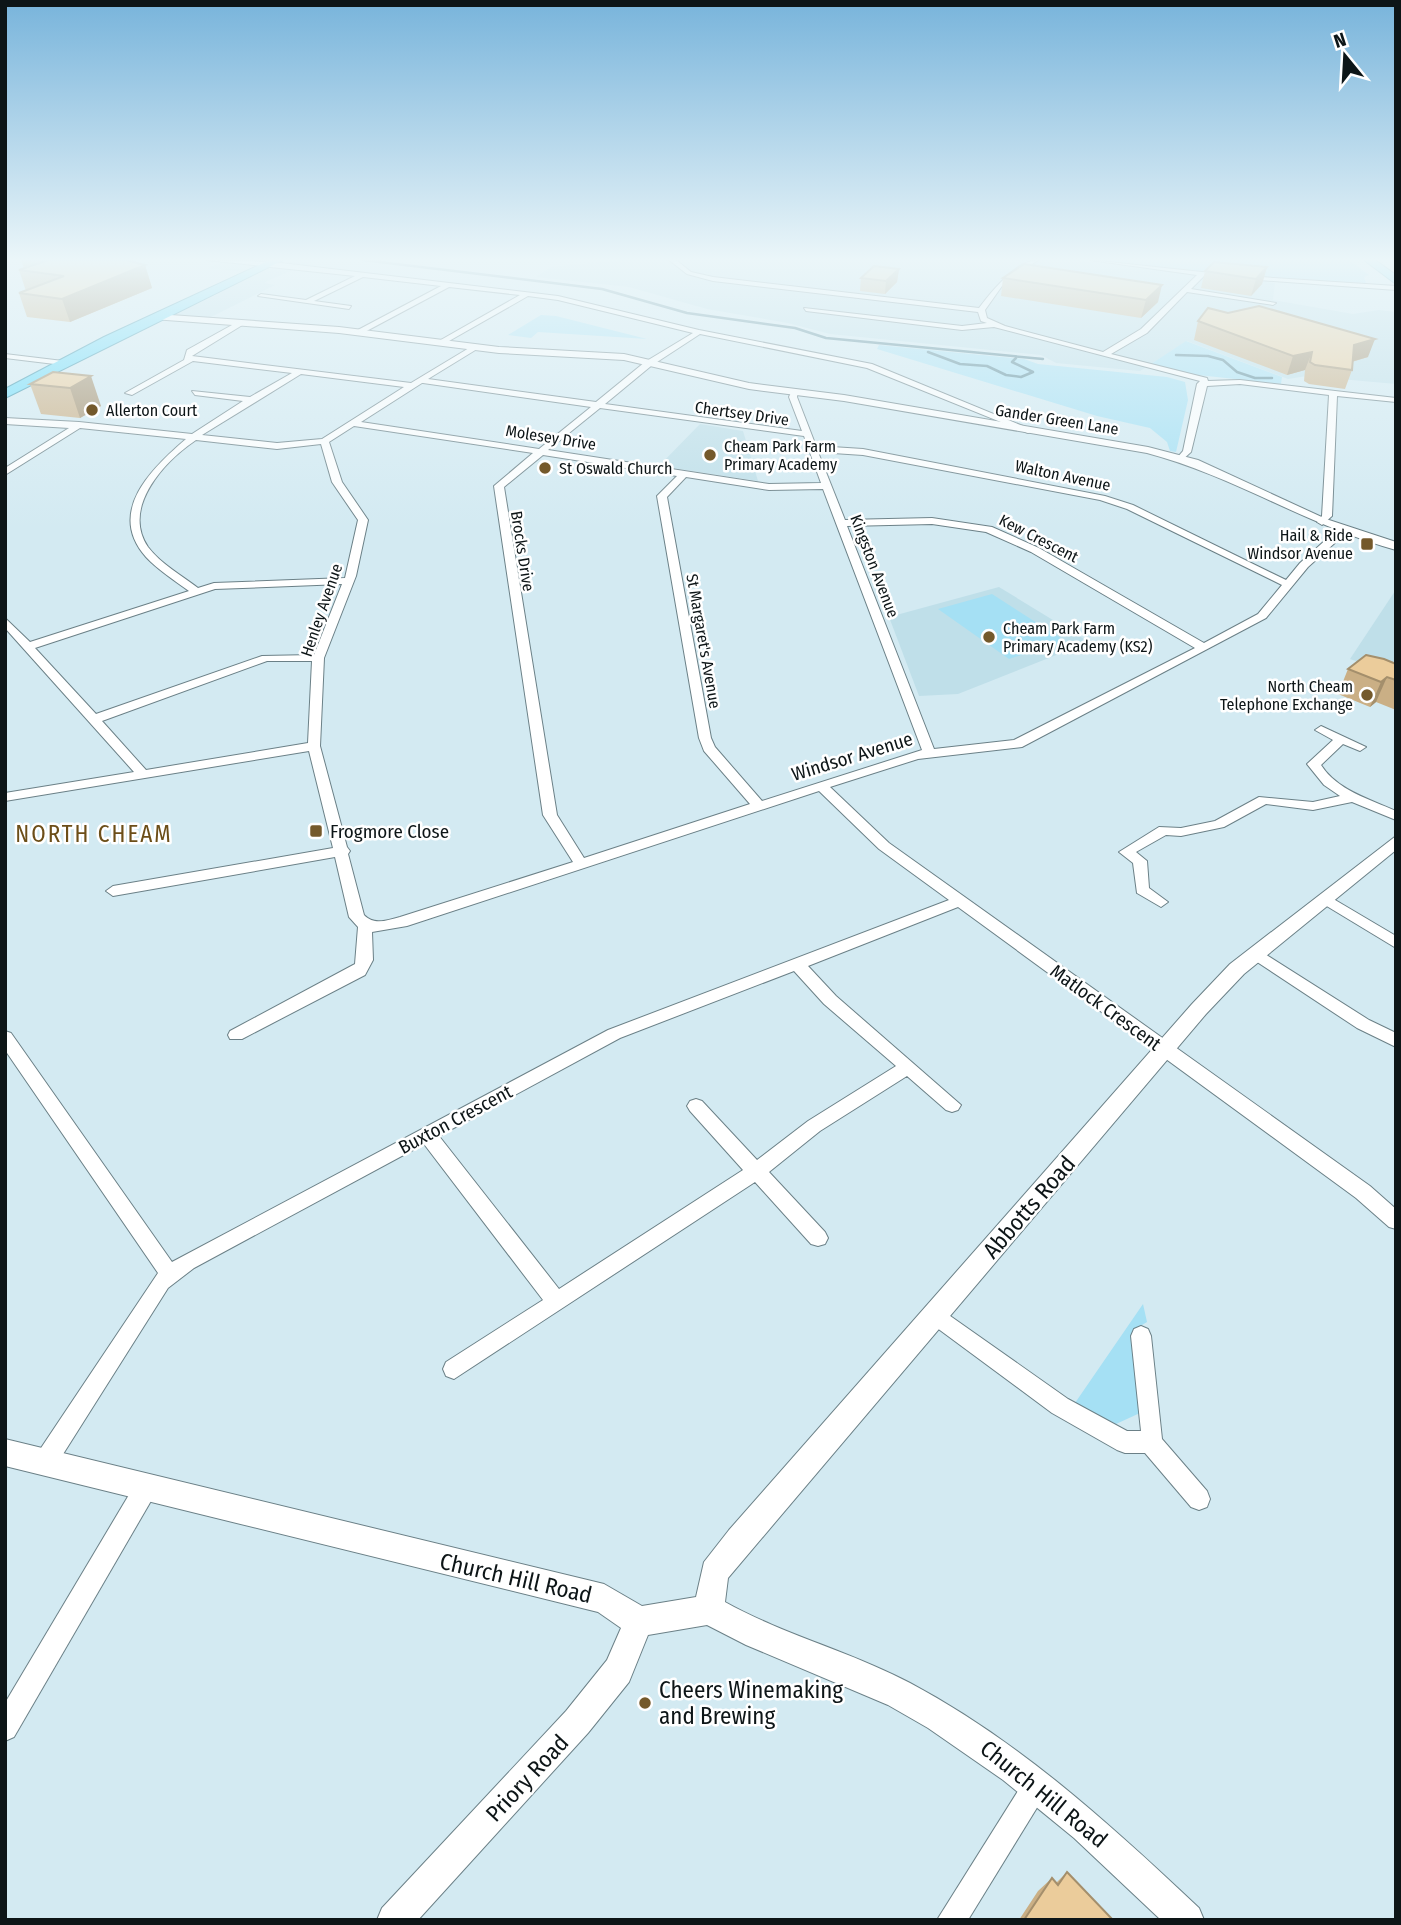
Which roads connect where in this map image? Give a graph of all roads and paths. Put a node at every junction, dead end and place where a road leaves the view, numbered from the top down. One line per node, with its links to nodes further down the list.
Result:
1 (90, 350): 13 (highway)
2 (194, 350): 11 (street)
3 (470, 350): 15 (street)
4 (525, 350): 12 (street, Gander Green Lane)
5 (670, 350): 12 (street, Brocks Drive)
6 (788, 350): 27 (street)
7 (1089, 350): 9 (street)
8 (1113, 350): 9 (street)
9 (1105, 354): 16 (street)
10 (5, 356): 13 (street)
11 (191, 359): 14 (street, Chertsey Drive); 18 (street)
12 (651, 362): 17 (street, Gander Green Lane); 24 (street, Brocks Drive)
13 (63, 363): 21 (highway)
14 (300, 372): 15 (street, Chertsey Drive); 22 (street)
15 (419, 384): 24 (street, Chertsey Drive); 26 (street)
16 (1201, 384): 20 (street); 34 (street)
17 (795, 392): 27 (street, Gander Green Lane); 29 (street, Kingston Avenue)
18 (129, 393)
19 (195, 393): 22 (street)
20 (1333, 393): 23 (street); 38 (street)
21 (5, 394)
22 (253, 400): 30 (street)
23 (1396, 400)
24 (597, 406): 29 (street, Chertsey Drive); 33 (street, Brocks Drive)
25 (5, 421): 28 (street)
26 (354, 423): 31 (street); 33 (street, Molesey Drive)
27 (1004, 423): 34 (street, Gander Green Lane)
28 (79, 425): 30 (street); 35 (street)
29 (807, 434): 32 (street, Kingston Avenue)
30 (195, 437): 31 (street); 44 (street)
31 (324, 441): 42 (street, Henley Avenue)
32 (814, 449): 37 (street, Kingston Avenue); 43 (street, Walton Avenue)
33 (539, 452): 36 (street, Molesey Drive); 64 (street, Brocks Drive)
34 (1181, 458): 38 (street, Gander Green Lane)
35 (5, 472)
36 (684, 474): 37 (street, Molesey Drive); 60 (street, St Margaret's Avenue)
37 (826, 486): 39 (street, Kingston Avenue)
38 (1322, 522): 40 (street, Gander Green Lane)
39 (842, 523): 48 (street, Kew Crescent); 55 (street, Kingston Avenue)
40 (1343, 530): 41 (street, Gander Green Lane); 43 (street, Windsor Avenue)
41 (1396, 547)
42 (349, 581): 44 (street); 49 (street, Henley Avenue)
43 (1289, 585): 48 (street, Windsor Avenue)
44 (196, 591): 47 (street)
45 (5, 621): 46 (street)
46 (12, 637): 47 (street)
47 (29, 646): 50 (street)
48 (1204, 648): 55 (street, Windsor Avenue)
49 (318, 658): 50 (street); 53 (street, Henley Avenue)
50 (95, 719): 56 (street)
51 (1321, 730): 52 (street)
52 (1342, 739): 54 (street); 59 (street)
53 (314, 746): 56 (street); 63 (street, Henley Avenue)
54 (1360, 747)
55 (929, 752): 57 (street, Windsor Avenue)
56 (144, 775): 58 (street)
57 (821, 786): 60 (street, Windsor Avenue); 67 (street, Matlock Crescent)
58 (5, 797)
59 (1354, 797): 61 (street); 68 (street)
60 (758, 805): 64 (street, Windsor Avenue)
61 (1396, 816)
62 (1396, 841): 66 (street, Abbotts Road)
63 (343, 851): 65 (street); 69 (street, Henley Avenue)
64 (580, 862): 69 (street, Windsor Avenue)
65 (113, 891)
66 (1325, 899): 70 (street); 71 (street, Abbotts Road)
67 (960, 901): 72 (street, Buxton Crescent); 76 (street, Matlock Crescent)
68 (1161, 902)
69 (366, 926): 73 (street)
70 (1396, 943)
71 (1256, 954): 75 (street); 76 (street, Abbotts Road)
72 (796, 963): 77 (street); 80 (street, Buxton Crescent)
73 (236, 1035)
74 (5, 1037): 84 (street)
75 (1396, 1041)
76 (1165, 1050): 82 (street, Matlock Crescent); 86 (street, Abbotts Road)
77 (907, 1068): 79 (street); 81 (street)
78 (696, 1105): 81 (street)
79 (952, 1105)
80 (427, 1134): 84 (street, Buxton Crescent); 85 (street)
81 (758, 1170): 83 (street); 85 (street)
82 (1396, 1221)
83 (818, 1238)
84 (169, 1273): 91 (street, Buxton Crescent)
85 (557, 1302): 88 (street)
86 (936, 1315): 89 (street); 94 (street, Abbotts Road)
87 (1141, 1336): 89 (street)
88 (454, 1369)
89 (1150, 1442): 93 (street)
90 (5, 1452): 91 (street, Church Hill Road)
91 (45, 1462): 92 (street, Church Hill Road)
92 (147, 1486): 95 (street, Church Hill Road); 96 (street)
93 (1199, 1499)
94 (709, 1610): 95 (street); 97 (street, Church Hill Road)
95 (639, 1622): 98 (street, Priory Road)
96 (5, 1728)
97 (1037, 1784): 99 (street); 100 (street, Church Hill Road)
98 (394, 1920)
99 (951, 1920)
100 (1187, 1920)

